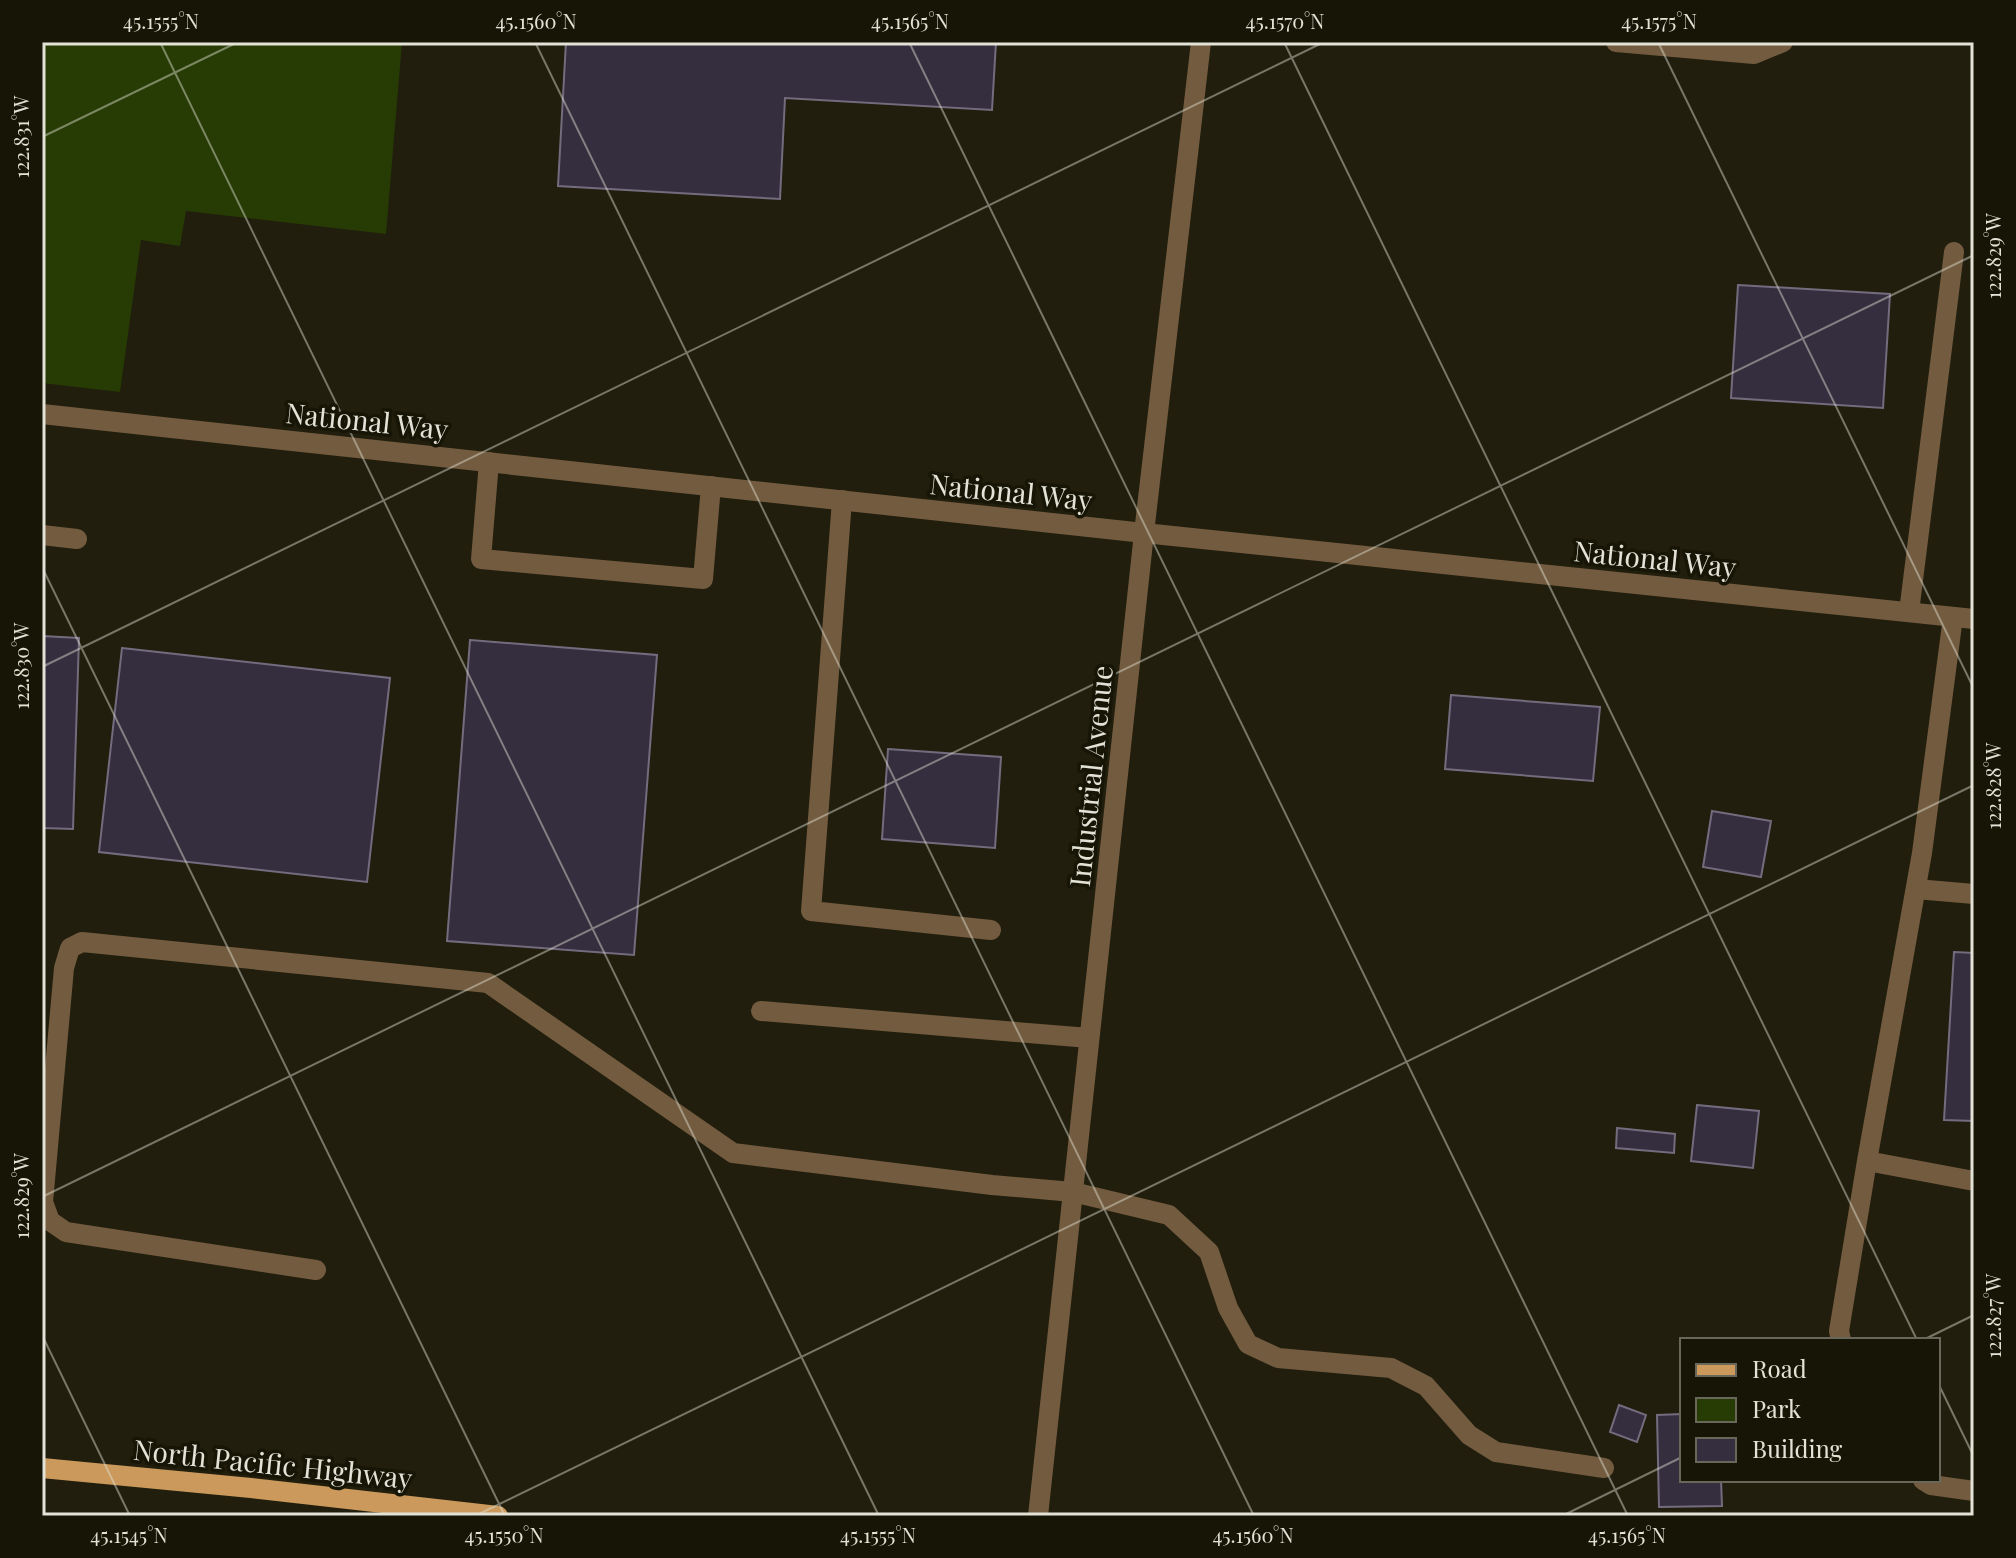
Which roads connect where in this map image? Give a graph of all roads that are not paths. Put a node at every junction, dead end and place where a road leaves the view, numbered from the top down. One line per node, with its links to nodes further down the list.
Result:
1 (1201, 42): 9 (street, Industrial Avenue)
2 (1616, 42): 3 (street)
3 (1783, 42)
4 (1954, 252): 12 (street)
5 (42, 414): 6 (street, National Way)
6 (489, 462): 7 (street, National Way); 7 (street)
7 (711, 486): 8 (street, National Way)
8 (842, 500): 9 (street, National Way); 17 (street)
9 (1144, 533): 12 (street, National Way); 19 (street, Industrial Avenue)
10 (42, 535): 11 (street)
11 (77, 539)
12 (1909, 612): 13 (street, National Way)
13 (1953, 617): 14 (street, National Way); 15 (street)
14 (1974, 619)
15 (1916, 889): 16 (street); 20 (street)
16 (1974, 894)
17 (991, 930)
18 (761, 1011): 19 (street)
19 (1089, 1038): 22 (street, Industrial Avenue)
20 (1867, 1161): 21 (street); 24 (street)
21 (1974, 1181)
22 (1073, 1192): 23 (street); 26 (street); 30 (street, Industrial Avenue)
23 (316, 1270)
24 (1841, 1338)
25 (42, 1468): 29 (main road, North Pacific Highway)
26 (1604, 1468)
27 (1926, 1482): 28 (street)
28 (1974, 1491)
29 (498, 1516)
30 (1038, 1516)

